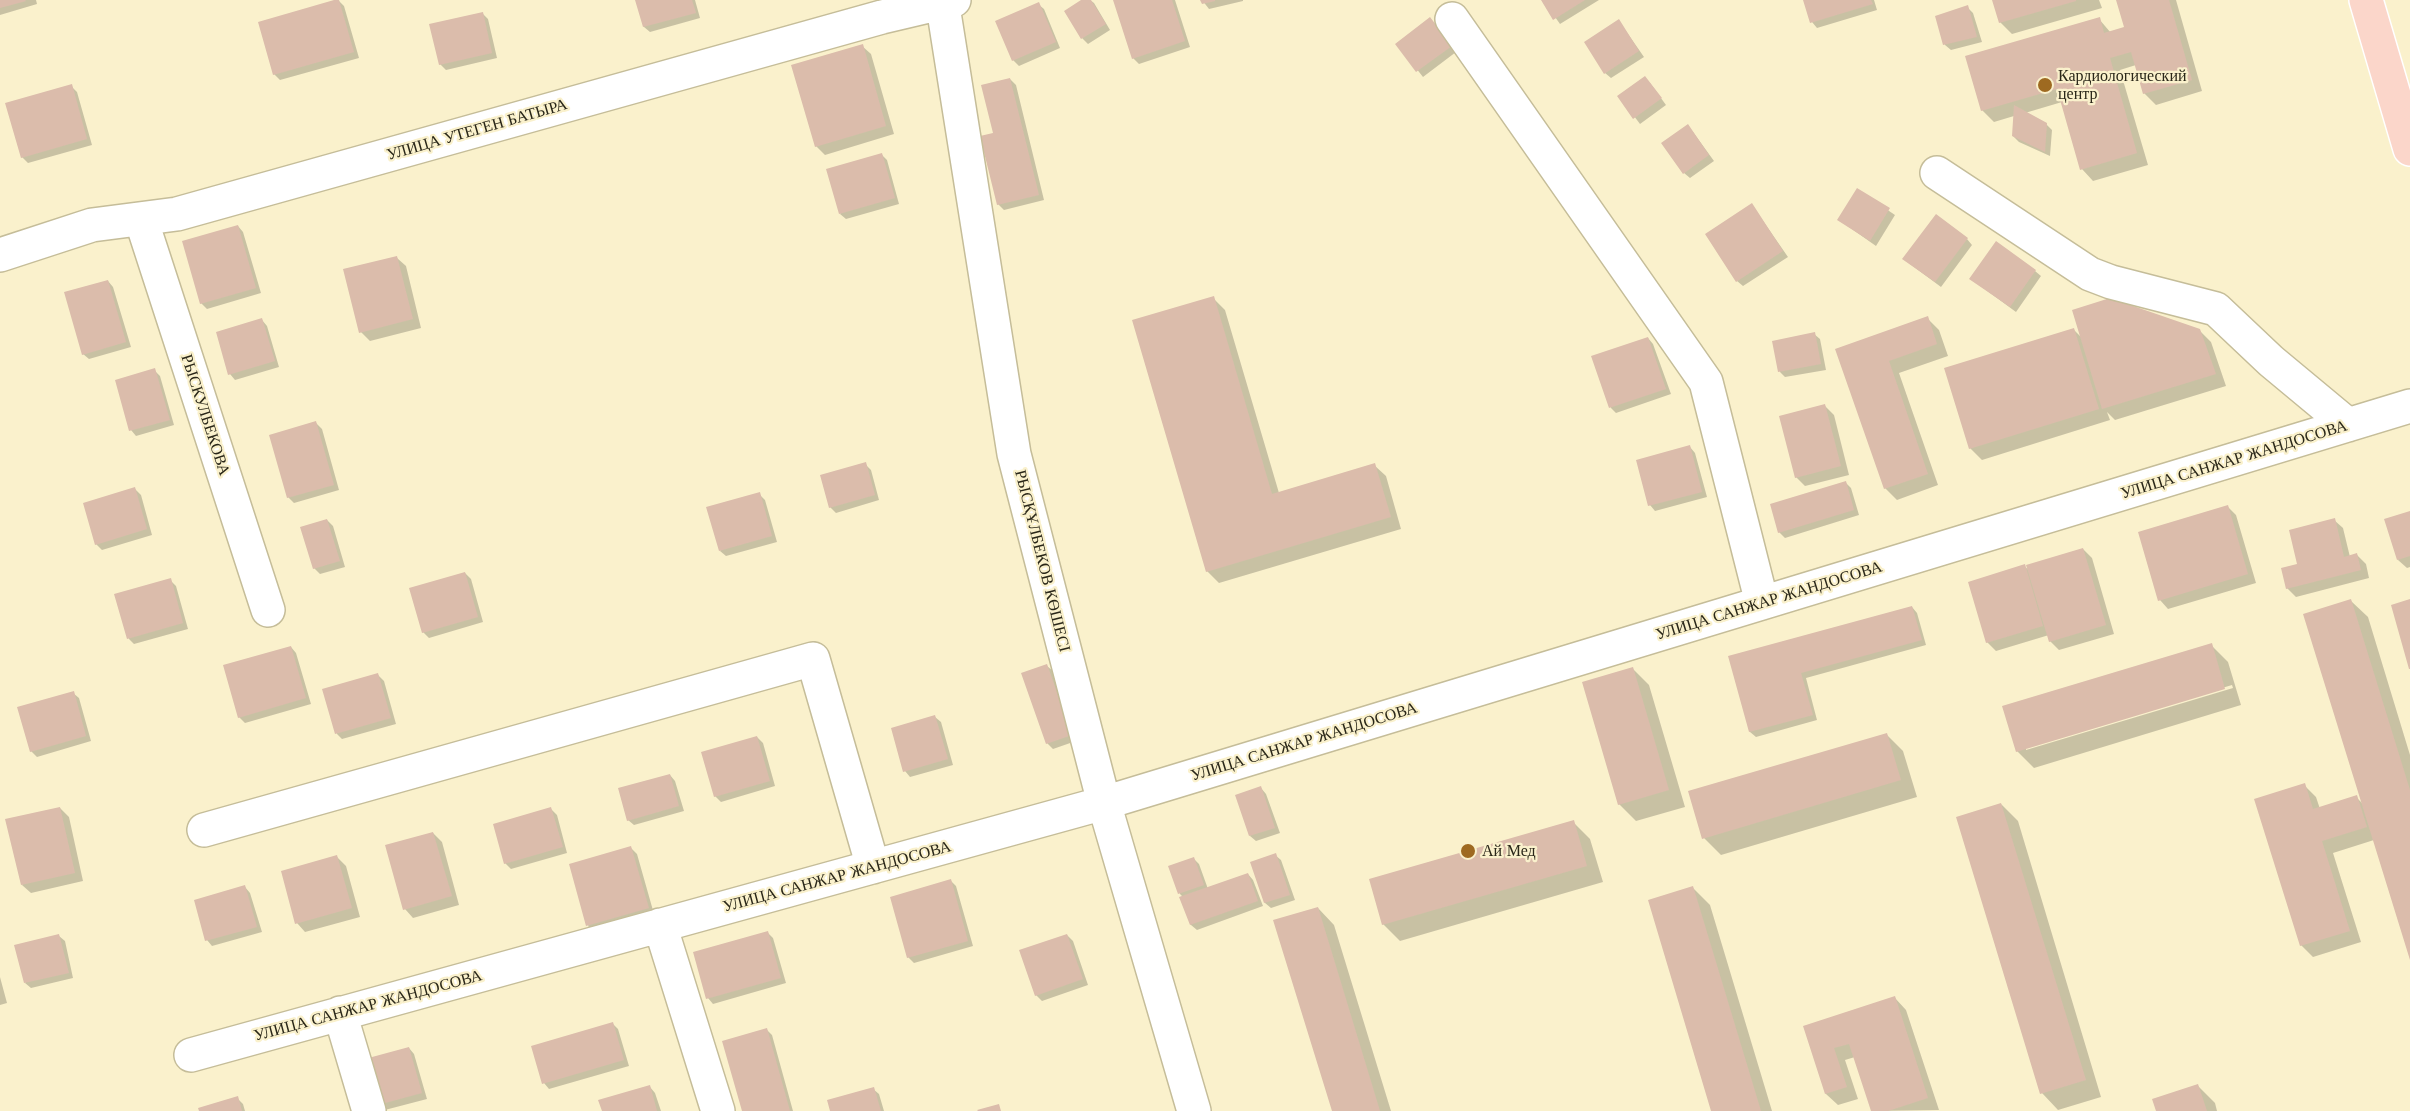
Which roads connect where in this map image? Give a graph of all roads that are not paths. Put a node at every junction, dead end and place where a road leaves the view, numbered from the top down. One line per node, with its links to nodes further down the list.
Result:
1 (2366, 0): 4 (main road)
2 (946, 1): 6 (street, УЛИЦА УТЕГЕН БАТЫРА); 12 (street, РЫСҚҰЛБЕКОВ КӨШЕСІ)
3 (1452, 19): 10 (street)
4 (2410, 149)
5 (1937, 174): 9 (street)
6 (141, 219): 7 (street, УЛИЦА УТЕГЕН БАТЫРА); 11 (street, РЫСКУЛБЕКОВА)
7 (0, 255)
8 (2410, 406): 9 (street, УЛИЦА САНЖАР ЖАНДОСОВА)
9 (2348, 425): 10 (street, УЛИЦА САНЖАР ЖАНДОСОВА)
10 (1762, 603): 12 (street, УЛИЦА САНЖАР ЖАНДОСОВА)
11 (268, 610)
12 (1104, 803): 14 (street, УЛИЦА САНЖАР ЖАНДОСОВА); 20 (street, РЫСҚҰЛБЕКОВ КӨШЕСІ)
13 (204, 830): 14 (street)
14 (873, 867): 15 (street, УЛИЦА САНЖАР ЖАНДОСОВА)
15 (660, 925): 16 (street, УЛИЦА САНЖАР ЖАНДОСОВА); 19 (street)
16 (340, 1013): 17 (street, УЛИЦА САНЖАР ЖАНДОСОВА); 18 (street)
17 (191, 1055)
18 (369, 1111)
19 (718, 1111)
20 (1194, 1111)

